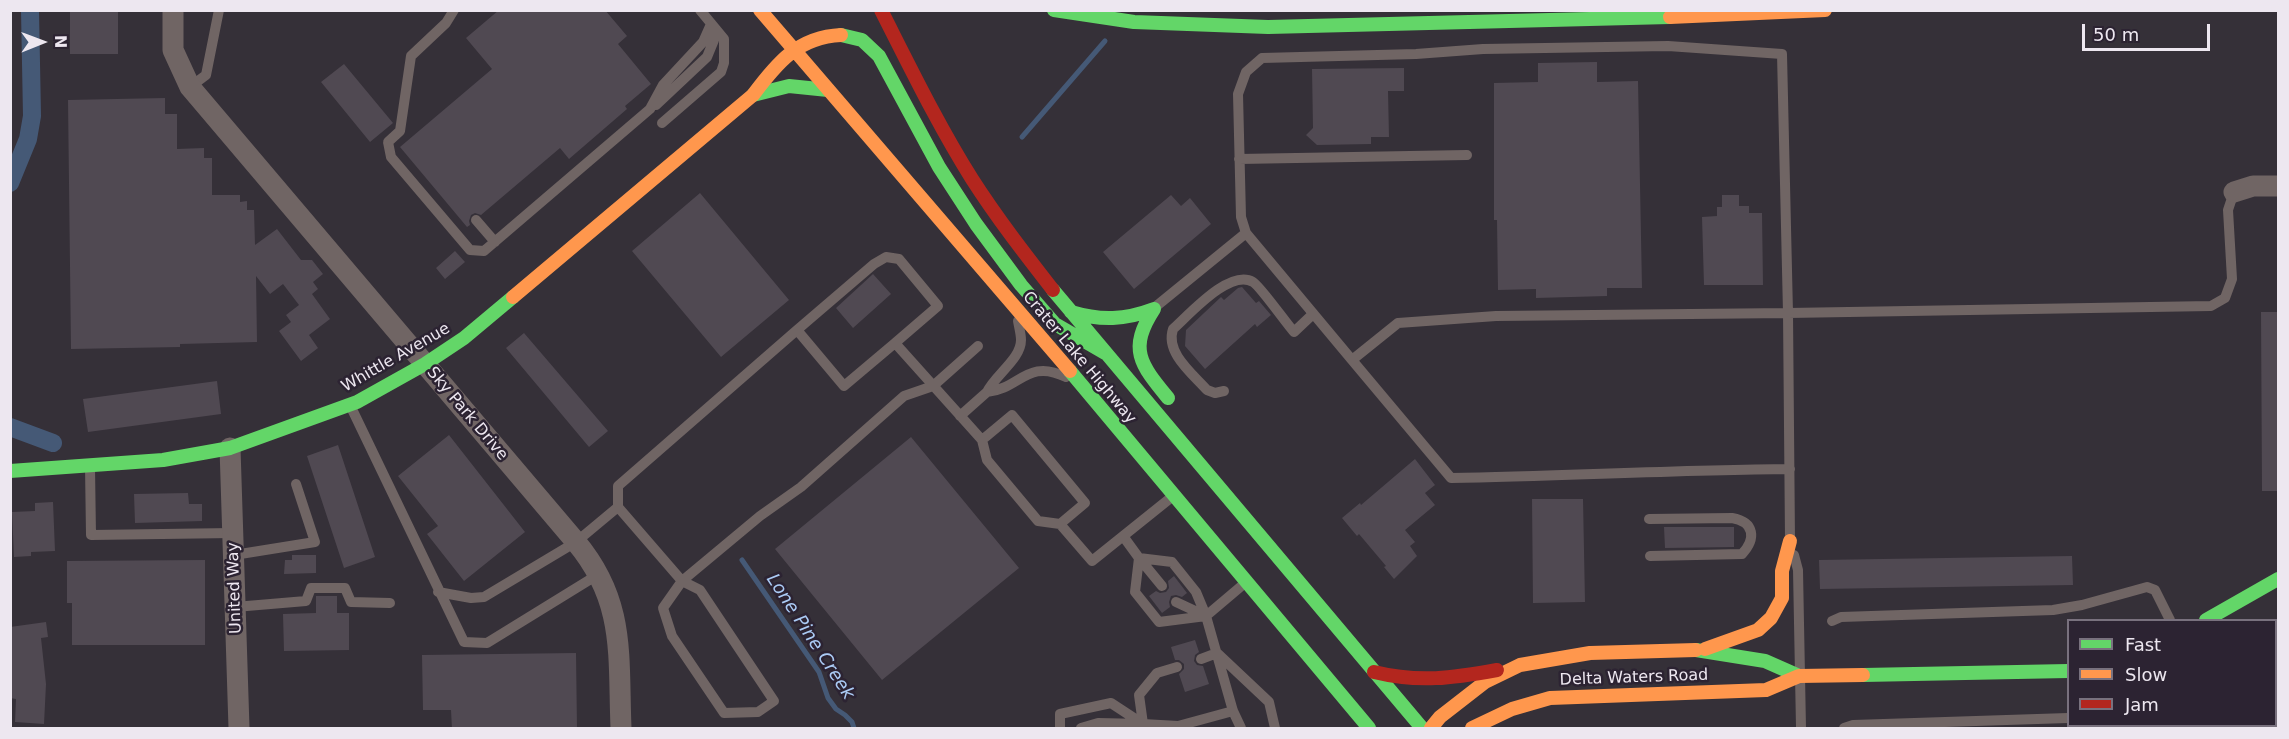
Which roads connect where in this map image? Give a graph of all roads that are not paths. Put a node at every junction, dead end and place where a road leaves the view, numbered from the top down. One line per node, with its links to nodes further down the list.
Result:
1 (173, 10): 11 (street, Sky Park Drive)
2 (219, 10): 11 (lane)
3 (454, 10): 15 (lane)
4 (700, 10): 9 (lane)
5 (760, 10): 10 (main road, Crater Lake Highway)
6 (881, 10): 26 (main road, Crater Lake Highway)
7 (1054, 10): 8 (main road)
8 (1826, 10)
9 (711, 24): 14 (lane); 23 (lane)
10 (795, 52): 12 (main road, Crater Lake Highway); 13 (main road); 32 (main road)
11 (190, 87): 34 (street, Sky Park Drive)
12 (828, 90): 13 (main road); 24 (main road, Crater Lake Highway)
13 (753, 95): 34 (main road, Whittle Avenue)
14 (662, 123)
15 (400, 131): 16 (lane); 23 (lane)
16 (408, 140)
17 (1467, 155): 18 (lane)
18 (1239, 159): 22 (lane); 28 (lane)
19 (2278, 186): 20 (street)
20 (2234, 192): 28 (lane)
21 (476, 220): 23 (lane)
22 (1246, 233): 25 (lane); 27 (lane)
23 (495, 242)
24 (1016, 308): 35 (main road, Crater Lake Highway); 38 (lane)
25 (1154, 309): 26 (main road); 40 (main road)
26 (1071, 312): 32 (main road, Crater Lake Highway)
27 (1313, 314): 33 (lane); 37 (lane)
28 (1788, 314): 33 (lane); 46 (lane)
29 (797, 330): 30 (lane); 30 (lane); 50 (lane)
30 (895, 343): 36 (lane)
31 (978, 346): 36 (lane)
32 (1105, 353): 51 (main road, Crater Lake Highway)
33 (1352, 360): 46 (lane)
34 (425, 364): 39 (main road, Whittle Avenue); 56 (street, Sky Park Drive)
35 (1076, 381): 38 (lane); 49 (main road, Crater Lake Highway)
36 (933, 386): 41 (lane); 63 (lane)
37 (1224, 391)
38 (987, 392): 41 (lane)
39 (350, 405): 43 (main road, Whittle Avenue); 66 (lane)
40 (1177, 409)
41 (960, 416): 42 (lane)
42 (982, 440): 53 (lane); 53 (lane)
43 (230, 448): 45 (main road, Whittle Avenue); 54 (street, United Way)
44 (1212, 456): 51 (main road)
45 (90, 467): 47 (main road, Whittle Avenue); 54 (lane)
46 (1790, 469): 57 (lane)
47 (10, 471)
48 (296, 484): 58 (lane)
49 (1173, 495): 55 (lane); 64 (main road, Crater Lake Highway)
50 (618, 507): 56 (lane); 63 (lane)
51 (1236, 507): 80 (main road, Crater Lake Highway)
52 (1649, 519): 59 (lane)
53 (1060, 524): 55 (lane)
54 (233, 533): 58 (street, United Way)
55 (1123, 536): 60 (lane)
56 (576, 542): 61 (street, Sky Park Drive); 66 (lane)
57 (1790, 542): 74 (main road); 81 (lane)
58 (234, 555): 69 (street, United Way)
59 (1650, 556)
60 (1139, 558): 65 (lane); 70 (lane); 70 (lane)
61 (599, 574): 66 (lane); 86 (street, Sky Park Drive)
62 (2278, 579): 72 (main road)
63 (682, 581): 63 (lane)
64 (1246, 582): 70 (lane); 91 (main road, Crater Lake Highway)
65 (1162, 586)
66 (438, 592)
67 (1176, 602): 70 (lane)
68 (390, 603): 69 (lane)
69 (236, 607): 85 (street, United Way)
70 (1206, 616): 75 (lane)
71 (2169, 619): 73 (lane)
72 (2209, 619)
73 (1832, 621)
74 (1700, 650): 77 (main road, Delta Waters Road); 81 (main road, Delta Waters Road)
75 (1217, 653): 76 (lane); 82 (lane); 90 (lane)
76 (1201, 659)
77 (1520, 665): 80 (main road); 93 (main road, Delta Waters Road)
78 (1177, 667): 84 (lane)
79 (2067, 671): 81 (main road, Delta Waters Road)
80 (1374, 672): 92 (main road, Crater Lake Highway)
81 (1799, 676): 94 (main road, Delta Waters Road); 95 (lane)
82 (1233, 711): 84 (lane); 89 (lane)
83 (2067, 718): 96 (lane)
84 (1143, 724): 87 (lane); 88 (lane)
85 (239, 729)
86 (621, 729)
87 (1060, 729)
88 (1081, 729)
89 (1241, 729)
90 (1275, 729)
91 (1369, 729)
92 (1422, 729)
93 (1431, 729)
94 (1472, 729)
95 (1801, 729)
96 (1844, 729)

